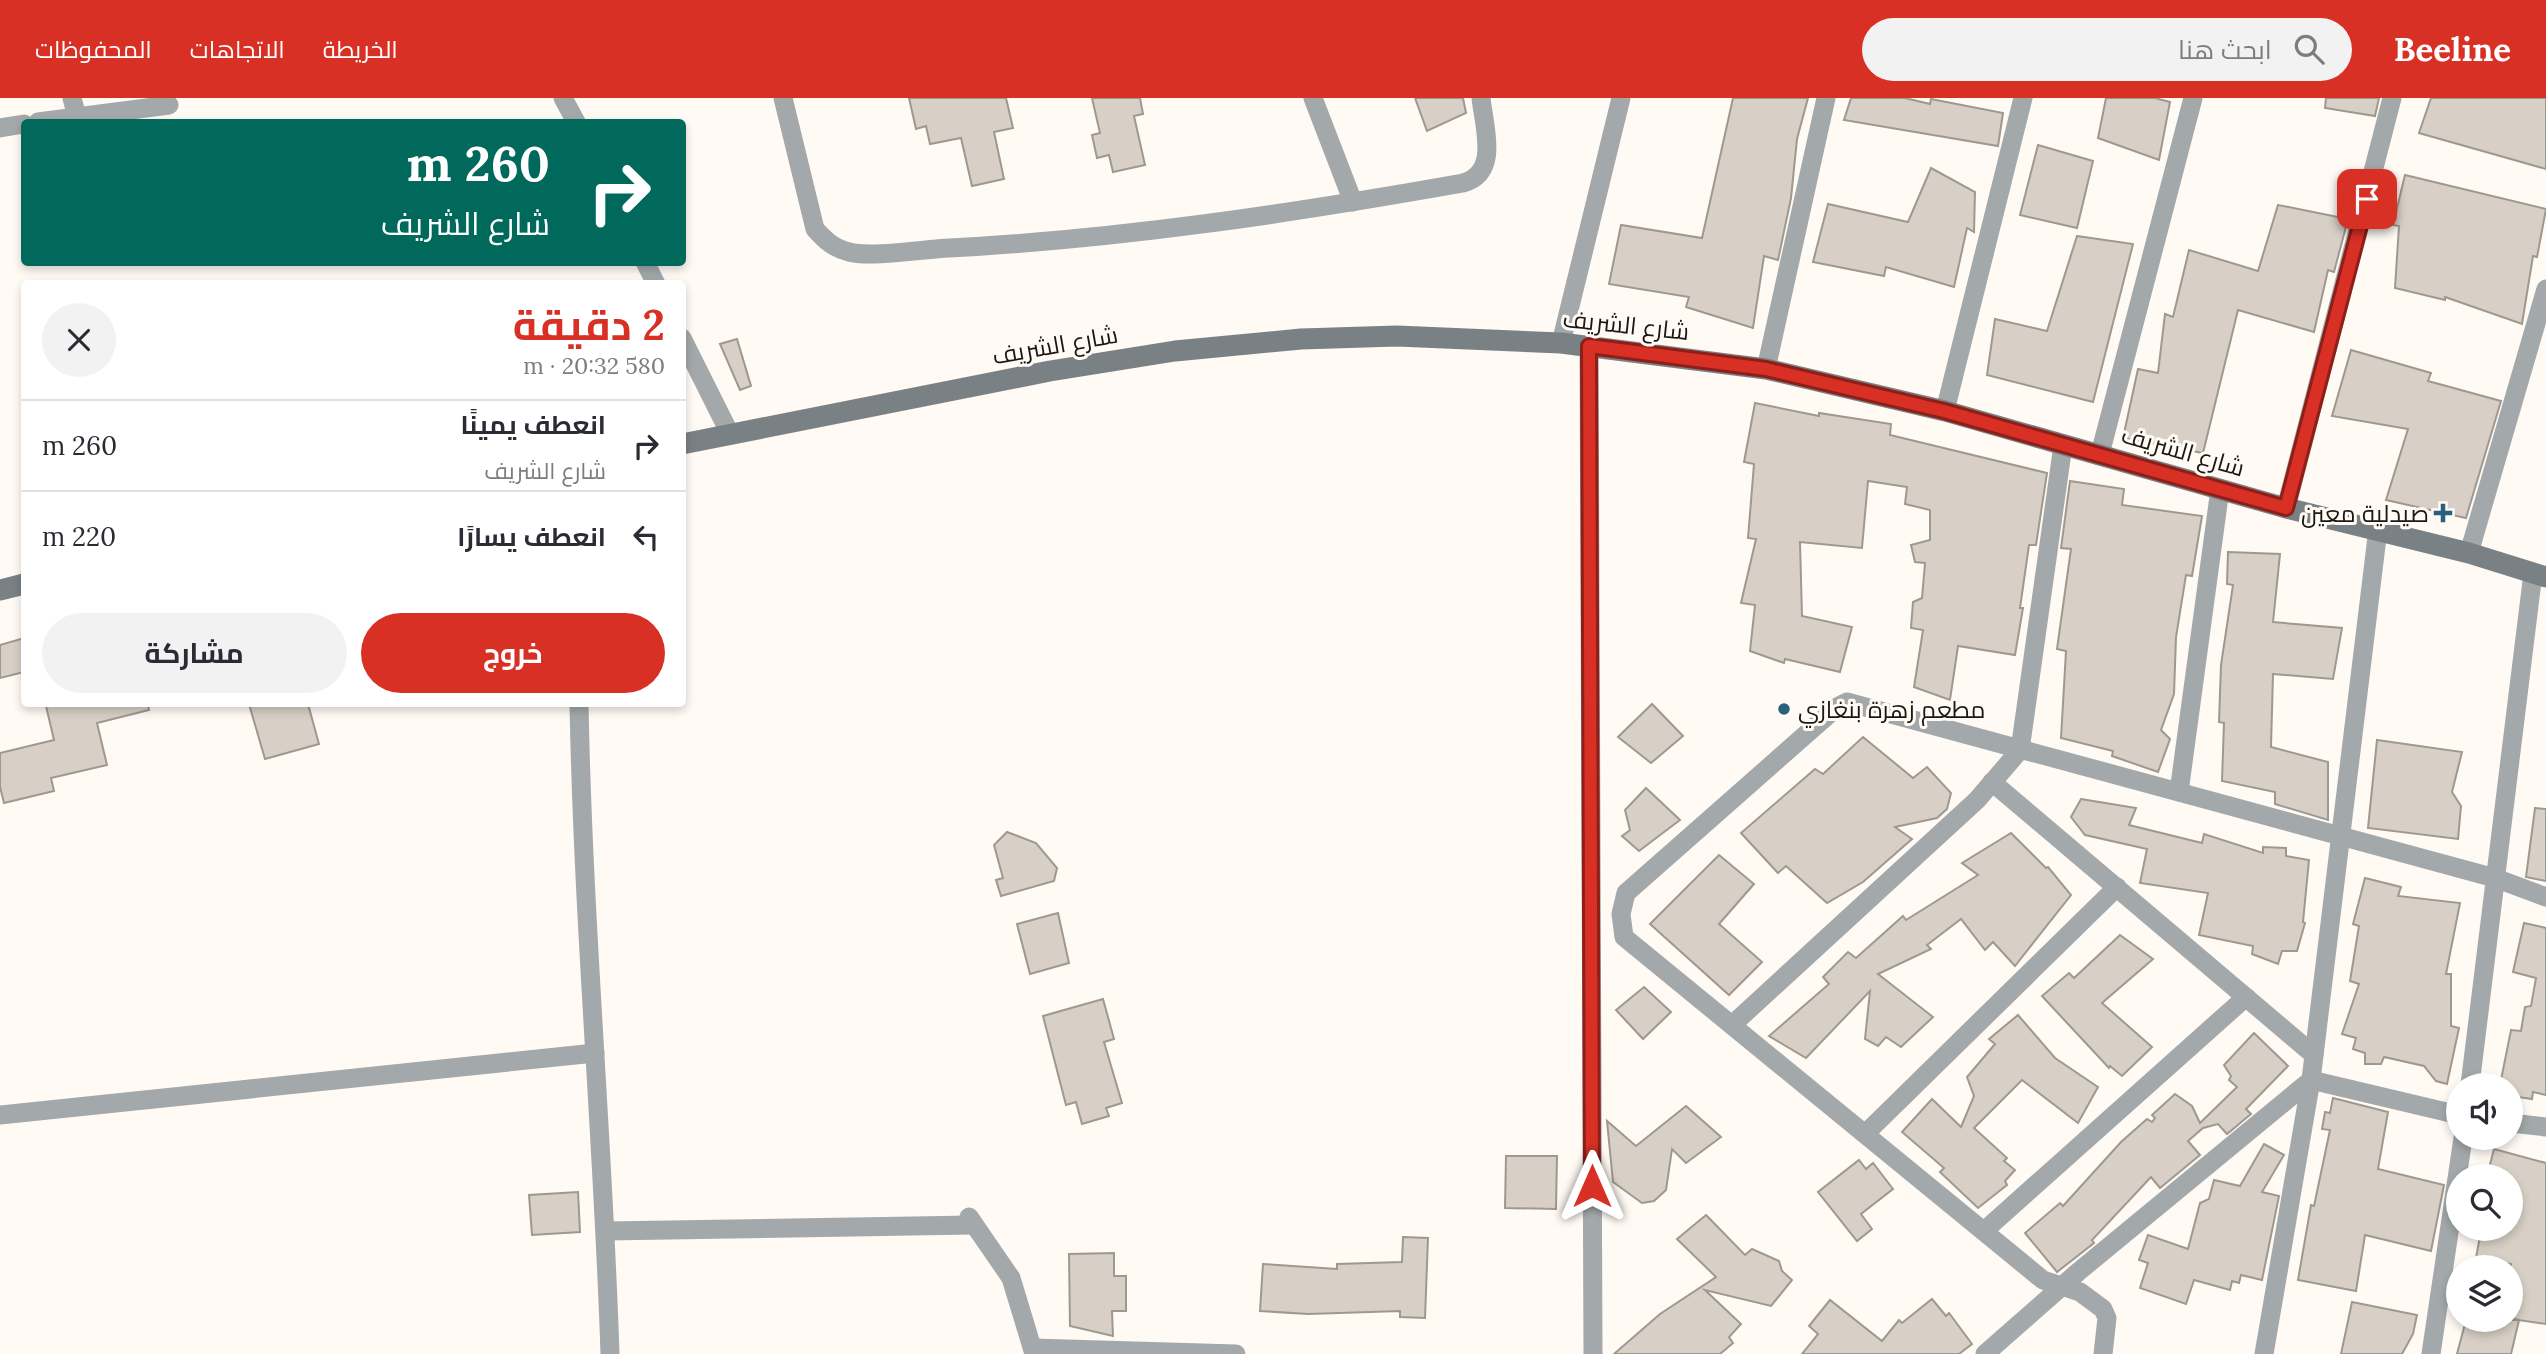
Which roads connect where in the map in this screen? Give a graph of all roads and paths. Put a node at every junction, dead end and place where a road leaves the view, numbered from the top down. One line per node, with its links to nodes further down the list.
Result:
1 (563, 98): 13 (street)
2 (783, 98): 16 (street)
3 (1313, 98): 16 (street)
4 (1481, 98): 16 (street)
5 (1621, 98): 18 (street)
6 (1826, 98): 21 (street)
7 (2022, 98): 22 (street)
8 (2193, 98): 26 (street)
9 (2392, 98): 28 (street)
10 (169, 105): 11 (street)
11 (75, 108): 12 (street)
12 (46, 119)
13 (574, 119)
14 (21, 124): 15 (street)
15 (0, 128)
16 (1353, 202)
17 (2546, 289): 30 (street)
18 (1561, 343): 20 (main road, شارع الشريف); 23 (main road, شارع الشريف)
19 (686, 346): 23 (street)
20 (1589, 346): 21 (main road, شارع الشريف); 60 (street)
21 (1766, 369): 22 (main road, شارع الشريف)
22 (1944, 411): 25 (main road, شارع الشريف)
23 (730, 434): 24 (main road, شارع الشريف)
24 (686, 443)
25 (2063, 445): 26 (main road, شارع الشريف); 35 (street)
26 (2100, 454): 27 (main road, شارع الشريف)
27 (2220, 489): 28 (main road, شارع الشريف); 37 (street)
28 (2286, 508): 29 (main road, شارع الشريف)
29 (2378, 529): 30 (main road, شارع الشريف); 38 (street)
30 (2469, 552): 31 (main road, شارع الشريف)
31 (2540, 575): 39 (street)
32 (21, 585): 33 (main road)
33 (0, 590)
34 (579, 707): 44 (street)
35 (2020, 750): 36 (street); 37 (street); 43 (street)
36 (1992, 782): 40 (street); 43 (street)
37 (2179, 792): 38 (street)
38 (2342, 837): 39 (street); 45 (street)
39 (2495, 878): 41 (street); 46 (street)
40 (2117, 887): 42 (street); 52 (street)
41 (2546, 897)
42 (2246, 997): 45 (street); 55 (street)
43 (1732, 1025): 52 (street)
44 (595, 1053): 49 (street); 54 (street)
45 (2314, 1055): 47 (street)
46 (2471, 1073)
47 (2311, 1080): 48 (street); 56 (street); 63 (street)
48 (2446, 1112)
49 (0, 1115)
50 (2523, 1124): 51 (street)
51 (2546, 1127)
52 (1865, 1134): 55 (street)
53 (2461, 1150): 64 (street)
54 (606, 1231): 57 (street); 58 (street)
55 (1984, 1231): 56 (street)
56 (2062, 1286): 61 (street); 62 (street)
57 (1033, 1351): 59 (street)
58 (610, 1354)
59 (1236, 1354)
60 (1593, 1354)
61 (1984, 1354)
62 (2103, 1354)
63 (2264, 1354)
64 (2431, 1354)

